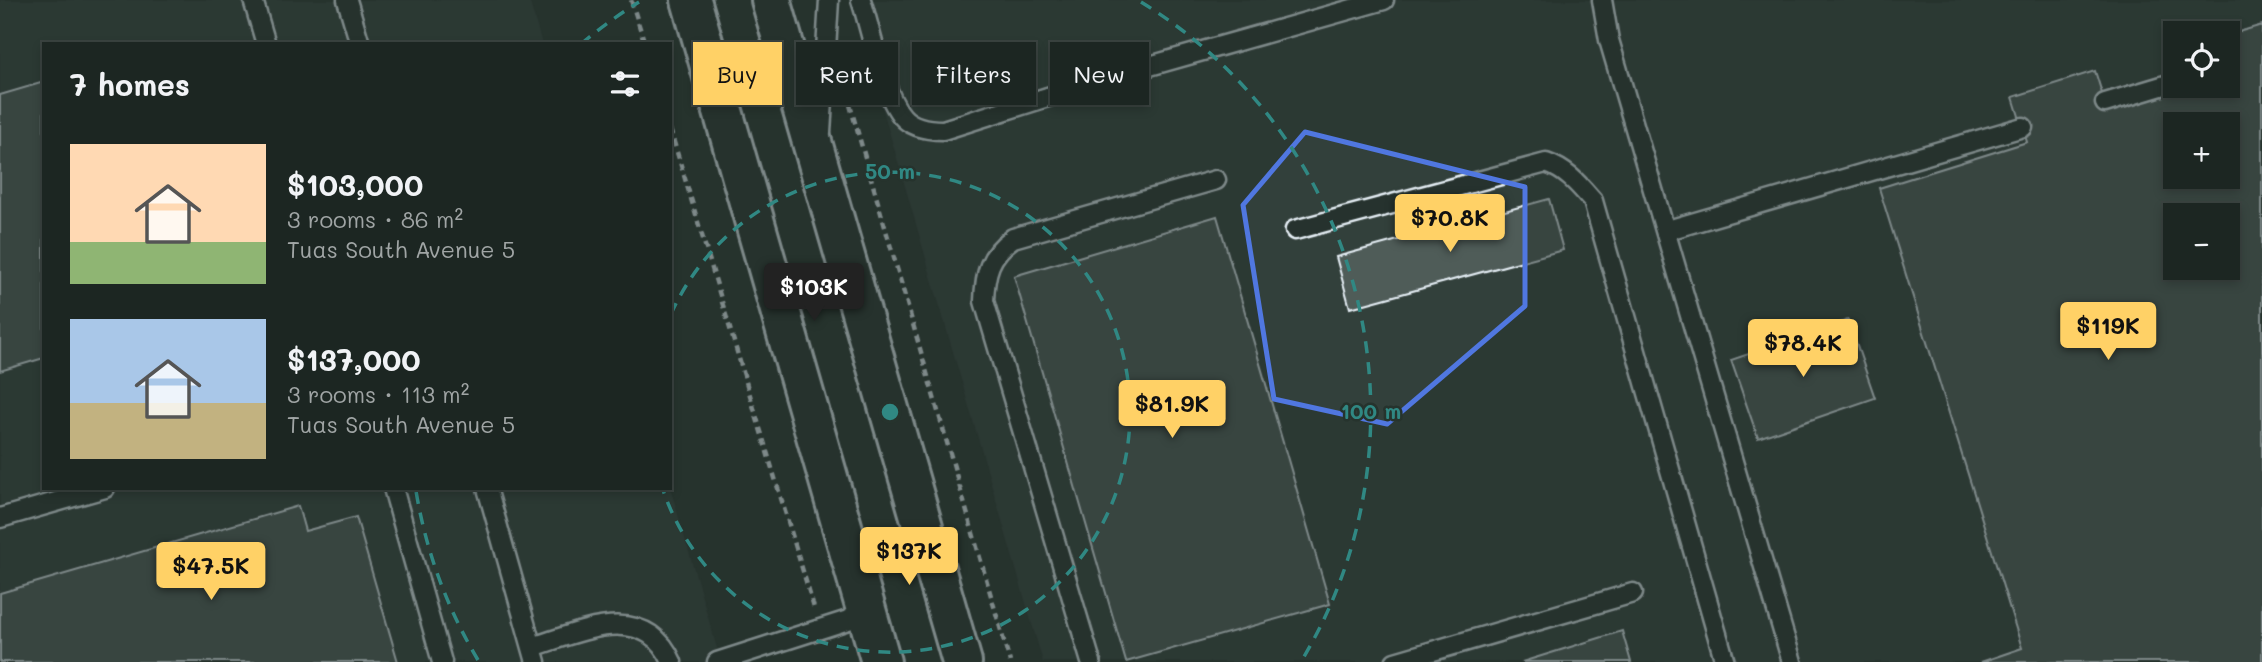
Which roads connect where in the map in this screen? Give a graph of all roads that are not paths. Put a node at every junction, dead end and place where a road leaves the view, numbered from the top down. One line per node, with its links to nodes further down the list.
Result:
1 (253, 0): 9 (lane)
2 (347, 0): 10 (lane)
3 (691, 0): 23 (street)
4 (771, 0): 14 (street)
5 (830, 0): 14 (lane)
6 (861, 0): 7 (lane)
7 (1384, 0)
8 (1602, 0): 17 (lane)
9 (265, 42)
10 (359, 42)
11 (2163, 86): 12 (lane)
12 (2105, 103)
13 (2023, 127): 17 (lane)
14 (819, 166): 29 (street)
15 (1216, 180): 30 (lane)
16 (1295, 230): 32 (lane)
17 (1668, 230): 33 (lane)
18 (98, 490): 21 (lane)
19 (394, 490): 25 (lane)
20 (488, 490): 24 (lane)
21 (0, 518)
22 (1633, 593): 31 (lane)
23 (867, 614): 27 (lane); 28 (street)
24 (534, 654): 26 (lane)
25 (442, 662)
26 (672, 662)
27 (717, 662)
28 (881, 662)
29 (962, 662)
30 (1091, 662)
31 (1395, 662)
32 (1725, 662)
33 (1792, 662)

